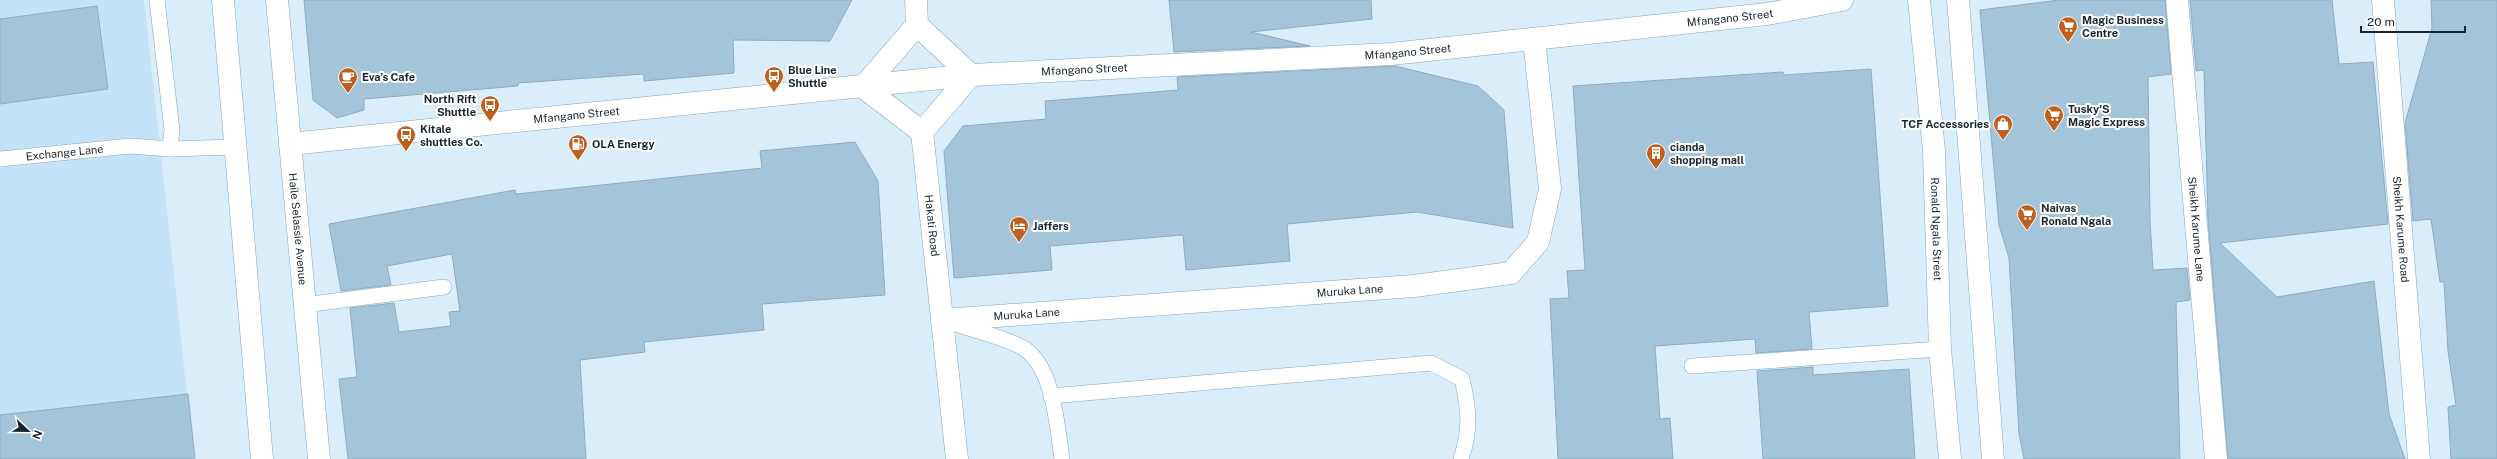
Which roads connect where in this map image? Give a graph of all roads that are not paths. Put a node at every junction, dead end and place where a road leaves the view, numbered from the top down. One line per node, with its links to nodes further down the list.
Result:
1 (157, 0): 17 (lane)
2 (223, 0): 16 (street)
3 (277, 0): 15 (street, Haile Selassie Avenue)
4 (916, 0): 10 (street)
5 (1842, 0): 11 (street, Mfangano Street)
6 (1919, 0): 22 (street, Ronald Ngala Street)
7 (1958, 0): 31 (street)
8 (2177, 0): 32 (street, Sheikh Karume Lane)
9 (2383, 0): 33 (street, Sheikh Karume Road)
10 (917, 25): 12 (street); 13 (street)
11 (1534, 39): 12 (street, Mfangano Street); 21 (street, Muruka Lane)
12 (971, 75): 13 (street, Mfangano Street); 14 (street)
13 (863, 87): 14 (street); 15 (street, Mfangano Street)
14 (922, 132): 21 (street, Hakati Road)
15 (290, 144): 20 (street, Haile Selassie Avenue)
16 (234, 147): 17 (lane, Exchange Lane); 25 (street)
17 (170, 149): 18 (lane, Exchange Lane)
18 (0, 160)
19 (444, 286): 20 (lane)
20 (304, 305): 26 (street, Haile Selassie Avenue)
21 (942, 320): 24 (lane); 27 (street, Hakati Road)
22 (1940, 349): 23 (lane); 30 (street, Ronald Ngala Street)
23 (1692, 366)
24 (1052, 396): 28 (lane); 29 (lane)
25 (262, 459)
26 (318, 459)
27 (957, 459)
28 (1062, 459)
29 (1461, 459)
30 (1950, 459)
31 (1993, 459)
32 (2216, 459)
33 (2419, 459)

